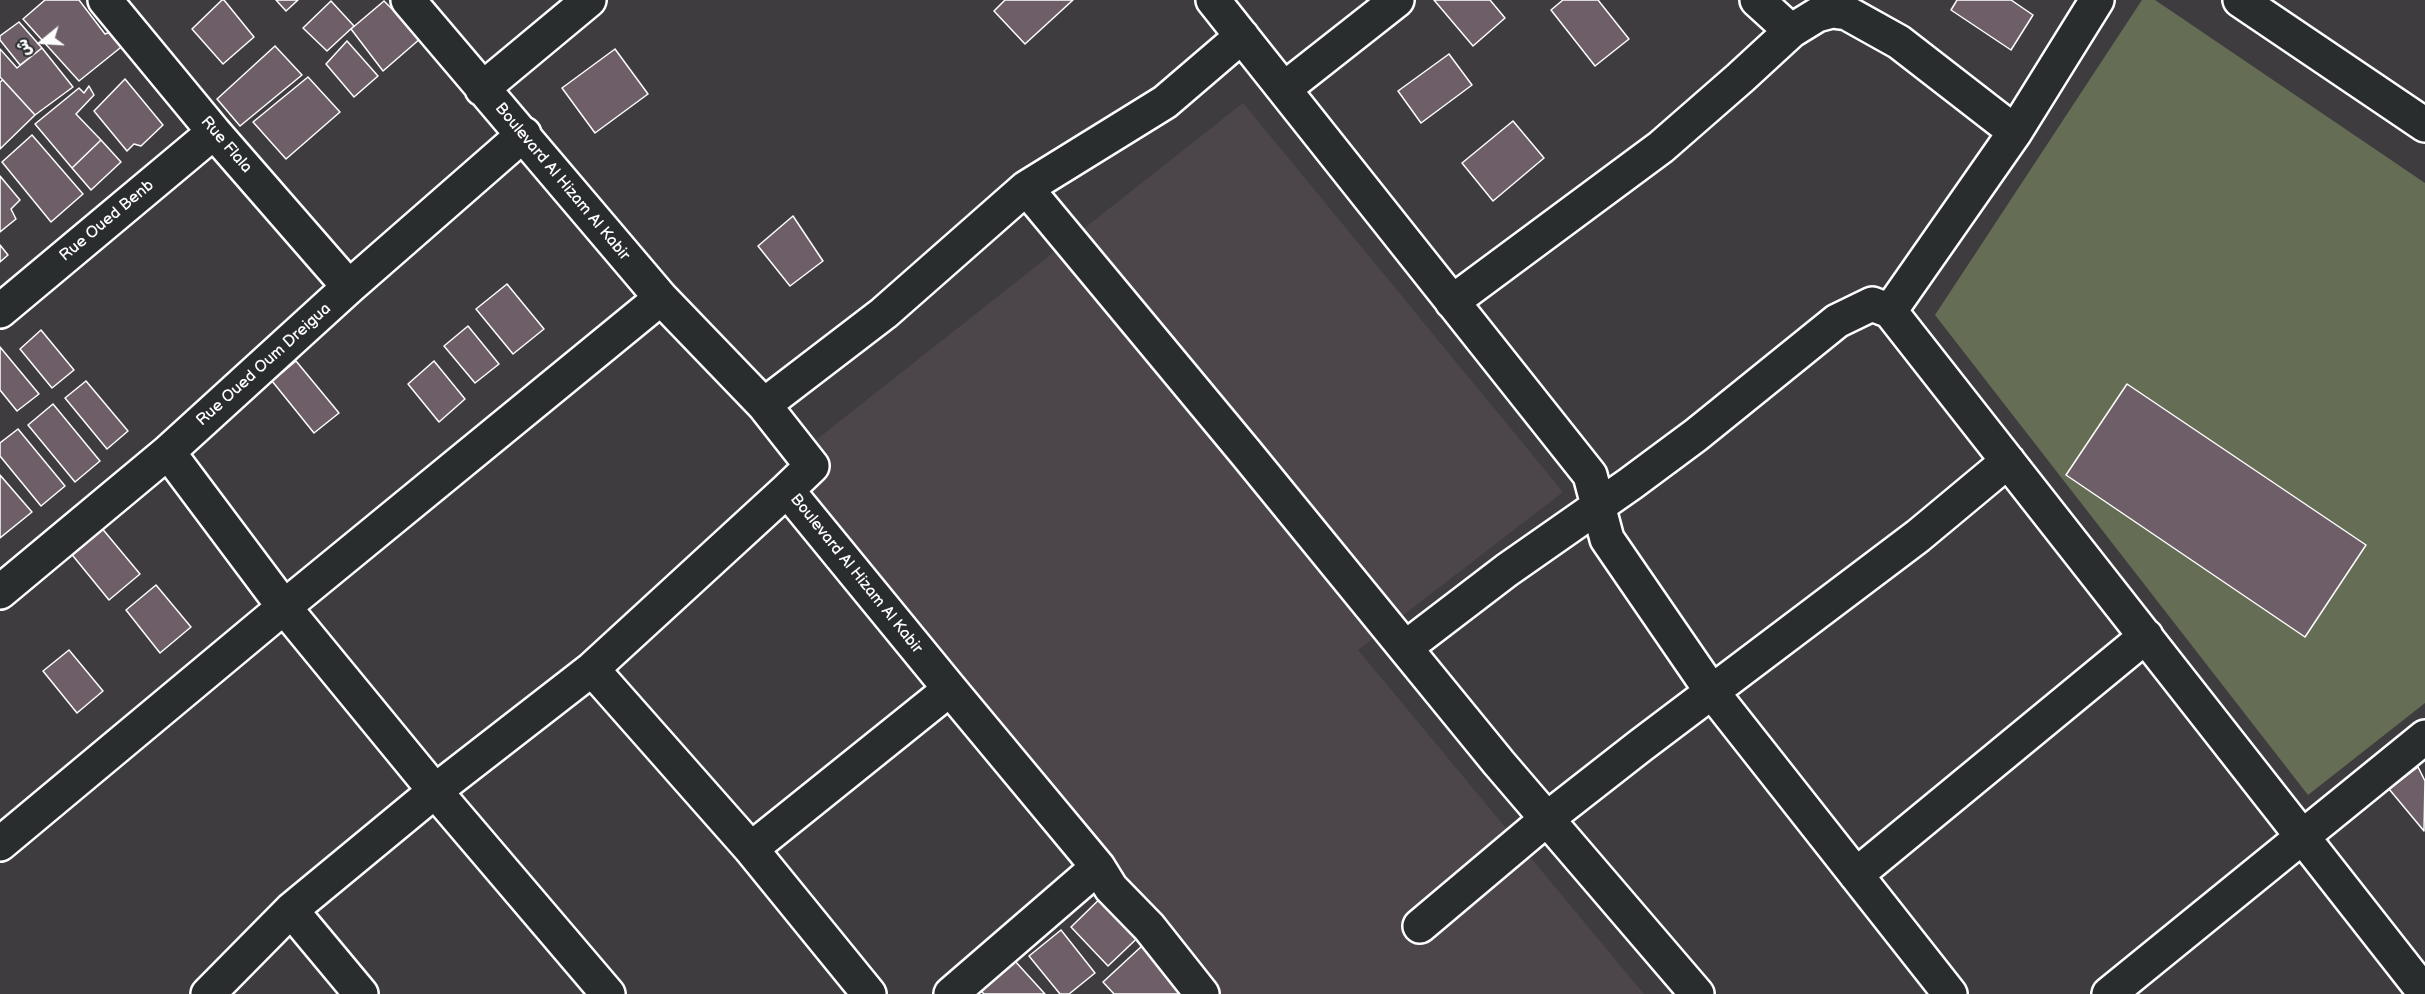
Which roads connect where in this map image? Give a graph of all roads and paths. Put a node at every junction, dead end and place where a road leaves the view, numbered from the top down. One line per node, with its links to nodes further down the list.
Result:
1 (105, 0): 14 (street, Rue Flala)
2 (408, 0): 11 (street, Boulevard Al Hizam Al Kabir)
3 (589, 0): 11 (street)
4 (1213, 0): 10 (street)
5 (1397, 0): 12 (street)
6 (1757, 0): 9 (street)
7 (2097, 0): 15 (street)
8 (2240, 0): 13 (street)
9 (1791, 31): 15 (street); 20 (street)
10 (1242, 36): 12 (street); 17 (street)
11 (482, 89): 16 (street, Boulevard Al Hizam Al Kabir)
12 (1284, 89): 20 (street)
13 (2425, 125)
14 (214, 132): 18 (street, Rue Flala); 22 (street, Rue Oued Benb)
15 (2015, 132): 21 (street)
16 (524, 134): 18 (street, Rue Oued Oum Dreigua); 19 (street, Boulevard Al Hizam Al Kabir)
17 (1026, 188): 23 (street); 31 (street)
18 (349, 287): 24 (street, Rue Oued Oum Dreigua)
19 (661, 298): 23 (street, Boulevard Al Hizam Al Kabir); 29 (street)
20 (1452, 302): 27 (street)
21 (1890, 310): 25 (street); 27 (street)
22 (0, 311)
23 (764, 405): 26 (street, Boulevard Al Hizam Al Kabir)
24 (168, 452): 28 (street, Rue Oued Oum Dreigua); 29 (street)
25 (2008, 461): 30 (street); 34 (street)
26 (787, 490): 32 (street); 33 (street, Boulevard Al Hizam Al Kabir)
27 (1598, 507): 31 (street); 34 (street)
28 (0, 592)
29 (284, 607): 36 (street); 39 (street)
30 (2146, 636): 38 (street); 42 (street)
31 (1405, 648): 37 (street)
32 (592, 669): 36 (street); 40 (street)
33 (950, 689): 40 (street); 41 (street, Boulevard Al Hizam Al Kabir)
34 (1712, 692): 37 (street); 42 (street)
35 (2425, 737): 38 (street)
36 (435, 791): 43 (street); 48 (street)
37 (1548, 818): 44 (street); 52 (street)
38 (2303, 836): 45 (street); 54 (street)
39 (0, 844)
40 (751, 849): 49 (street)
41 (1098, 867): 50 (street); 51 (street, Boulevard Al Hizam Al Kabir)
42 (1856, 875): 53 (street)
43 (291, 910): 46 (street); 47 (street)
44 (1420, 926)
45 (2425, 993)
46 (208, 994)
47 (361, 994)
48 (608, 994)
49 (869, 994)
50 (951, 994)
51 (1202, 994)
52 (1697, 994)
53 (1950, 994)
54 (2109, 994)

